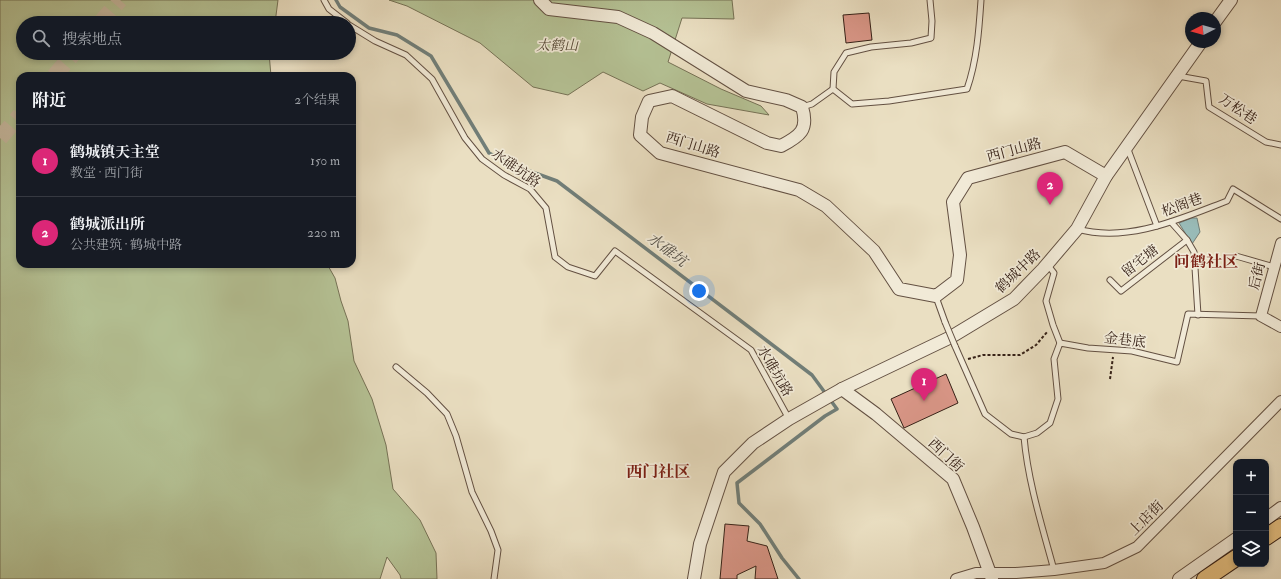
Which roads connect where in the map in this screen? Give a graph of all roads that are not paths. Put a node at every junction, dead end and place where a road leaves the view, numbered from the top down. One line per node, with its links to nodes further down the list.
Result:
1 (324, 0): 7 (lane, 水碓坑路)
2 (540, 0): 12 (street)
3 (930, 0): 11 (lane)
4 (981, 0): 11 (lane)
5 (1231, 0): 6 (street)
6 (1221, 14)
7 (338, 16)
8 (356, 29): 34 (lane, 水碓坑路)
9 (1197, 48): 10 (street, 鹤城中路)
10 (1177, 76): 13 (lane, 万松巷); 14 (street, 鹤城中路)
11 (833, 89): 12 (lane)
12 (802, 107): 26 (street, 西门山路)
13 (1281, 145)
14 (1127, 147): 15 (street, 鹤城中路); 18 (lane)
15 (1106, 176): 19 (street, 鹤城中路); 26 (street, 西门山路)
16 (1281, 219): 17 (lane, 松阁巷)
17 (1171, 222): 18 (lane, 松阁巷); 20 (lane)
18 (1157, 226): 19 (lane, 松阁巷)
19 (1077, 229): 23 (street, 鹤城中路)
20 (1187, 240): 25 (lane, 留宅塘); 27 (lane)
21 (1281, 242): 24 (street, 后街)
22 (1236, 256): 24 (lane)
23 (1047, 264): 30 (lane); 32 (street, 鹤城中路)
24 (1274, 267): 28 (street, 后街)
25 (1110, 280)
26 (936, 296): 35 (lane, bridge)
27 (1198, 315): 28 (lane); 30 (lane, 金巷底)
28 (1261, 316): 29 (street)
29 (1281, 327)
30 (1060, 343): 35 (lane)
31 (396, 367): 44 (lane)
32 (839, 391): 34 (street, 鹤城中路); 43 (street, 西门街)
33 (1281, 401): 42 (street, 上店街)
34 (788, 419): 45 (street, 鹤城中路)
35 (1024, 436): 42 (lane)
36 (1281, 508): 37 (street)
37 (1269, 517)
38 (1281, 527): 39 (main road)
39 (1269, 535)
40 (1233, 541): 47 (street)
41 (1233, 560): 48 (main road)
42 (1054, 570): 43 (street, 上店街)
43 (991, 576): 46 (street, 上店街)
44 (494, 579)
45 (694, 579)
46 (956, 579)
47 (1178, 579)
48 (1205, 579)

